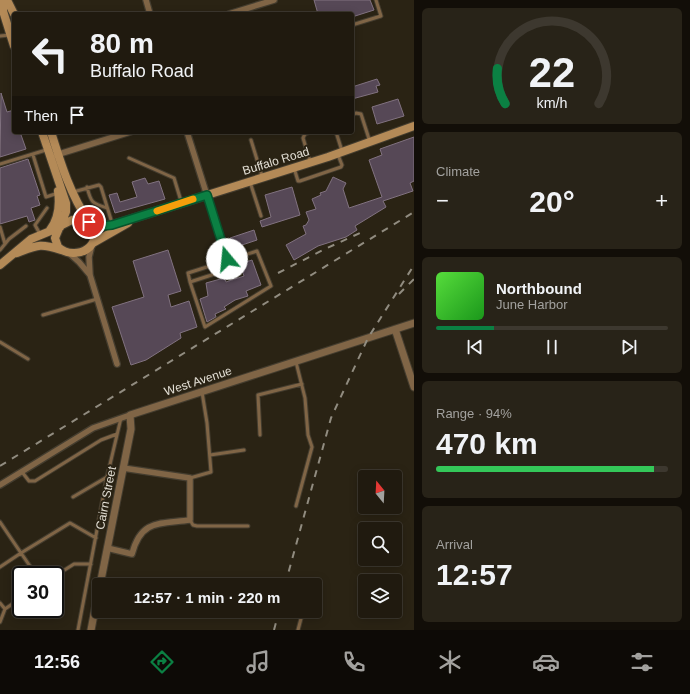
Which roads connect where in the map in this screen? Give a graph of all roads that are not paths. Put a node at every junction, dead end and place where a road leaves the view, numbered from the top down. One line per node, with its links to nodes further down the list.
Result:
1 (3, 0): 10 (main road)
2 (7, 0): 6 (main road)
3 (146, 0): 7 (street)
4 (274, 0): 8 (street)
5 (376, 0): 9 (lane)
6 (13, 12)
7 (149, 12)
8 (235, 12)
9 (354, 24)
10 (10, 35): 11 (lane); 12 (main road)
11 (0, 36)
12 (12, 40)
13 (354, 114): 22 (lane)
14 (414, 126): 22 (main road, Buffalo Road)
15 (43, 134): 24 (main road)
16 (51, 134): 24 (main road)
17 (123, 134): 24 (street)
18 (188, 134): 38 (street)
19 (305, 134): 27 (lane)
20 (336, 134): 23 (lane)
21 (251, 140): 30 (lane)
22 (370, 142): 23 (main road, Buffalo Road)
23 (340, 153): 27 (main road, Buffalo Road); 29 (lane)
24 (52, 154): 25 (lane); 31 (main road); 35 (main road)
25 (32, 155): 28 (lane); 37 (lane)
26 (129, 158): 39 (lane)
27 (311, 163): 29 (main road, Buffalo Road)
28 (0, 164)
29 (294, 168): 30 (main road, Buffalo Road)
30 (263, 178): 32 (main road, Buffalo Road)
31 (57, 179): 37 (main road); 47 (main road)
32 (250, 182): 38 (main road, Buffalo Road); 43 (lane)
33 (86, 188): 34 (lane); 35 (lane); 41 (lane)
34 (102, 191): 36 (lane); 41 (lane)
35 (71, 192): 44 (main road)
36 (98, 192)
37 (59, 193): 49 (main road)
38 (207, 195): 39 (main road, Buffalo Road); 56 (street)
39 (182, 203): 42 (main road, Buffalo Road)
40 (47, 208): 50 (lane)
41 (108, 208): 45 (lane)
42 (143, 216): 45 (main road, Buffalo Road); 52 (main road, Buffalo Road)
43 (261, 216)
44 (89, 222): 45 (main road, Buffalo Road); 47 (main road); 52 (main road)
45 (112, 225)
46 (26, 226): 51 (lane)
47 (60, 226): 49 (main road); 54 (main road)
48 (0, 227): 51 (lane)
49 (50, 230): 50 (main road)
50 (40, 234): 55 (main road)
51 (5, 244): 53 (lane)
52 (93, 244): 54 (main road); 58 (street)
53 (0, 250)
54 (65, 252): 55 (main road); 58 (street)
55 (11, 256): 57 (main road)
56 (227, 259): 59 (lane); 59 (lane); 59 (lane)
57 (0, 264)
58 (90, 275): 60 (street)
59 (190, 282)
60 (97, 300): 61 (lane); 68 (street)
61 (43, 315)
62 (414, 323): 63 (street, West Avenue)
63 (395, 329): 67 (street, West Avenue); 69 (street)
64 (0, 342): 65 (lane); 66 (lane)
65 (0, 348)
66 (28, 359)
67 (296, 360): 70 (lane); 72 (street, West Avenue)
68 (117, 364)
69 (412, 377): 71 (street)
70 (302, 384): 76 (lane); 85 (lane)
71 (414, 387)
72 (202, 392): 73 (street, West Avenue); 78 (lane)
73 (130, 415): 74 (street, West Avenue); 79 (street, Cairn Street)
74 (121, 418): 75 (lane); 80 (street, West Avenue)
75 (117, 434): 80 (lane); 81 (lane)
76 (260, 435)
77 (244, 450): 78 (lane)
78 (210, 454): 82 (lane)
79 (123, 468): 82 (street); 90 (street, Cairn Street)
80 (22, 472): 83 (street, West Avenue)
81 (107, 477): 84 (lane); 89 (lane)
82 (190, 478): 86 (street)
83 (0, 485)
84 (73, 497)
85 (296, 506)
86 (190, 520): 88 (lane); 90 (street)
87 (0, 522): 91 (lane)
88 (248, 526)
89 (96, 538): 91 (lane); 92 (lane)
90 (107, 548): 96 (street, Cairn Street)
91 (20, 553): 93 (lane); 94 (lane)
92 (91, 564): 95 (lane); 103 (lane)
93 (0, 566)
94 (29, 566)
95 (64, 570)
96 (101, 578)
97 (0, 603): 99 (lane)
98 (12, 604): 99 (lane)
99 (4, 609): 102 (lane)
100 (93, 618): 104 (street)
101 (301, 618): 105 (lane)
102 (0, 622)
103 (78, 630)
104 (91, 630)
105 (298, 630)

